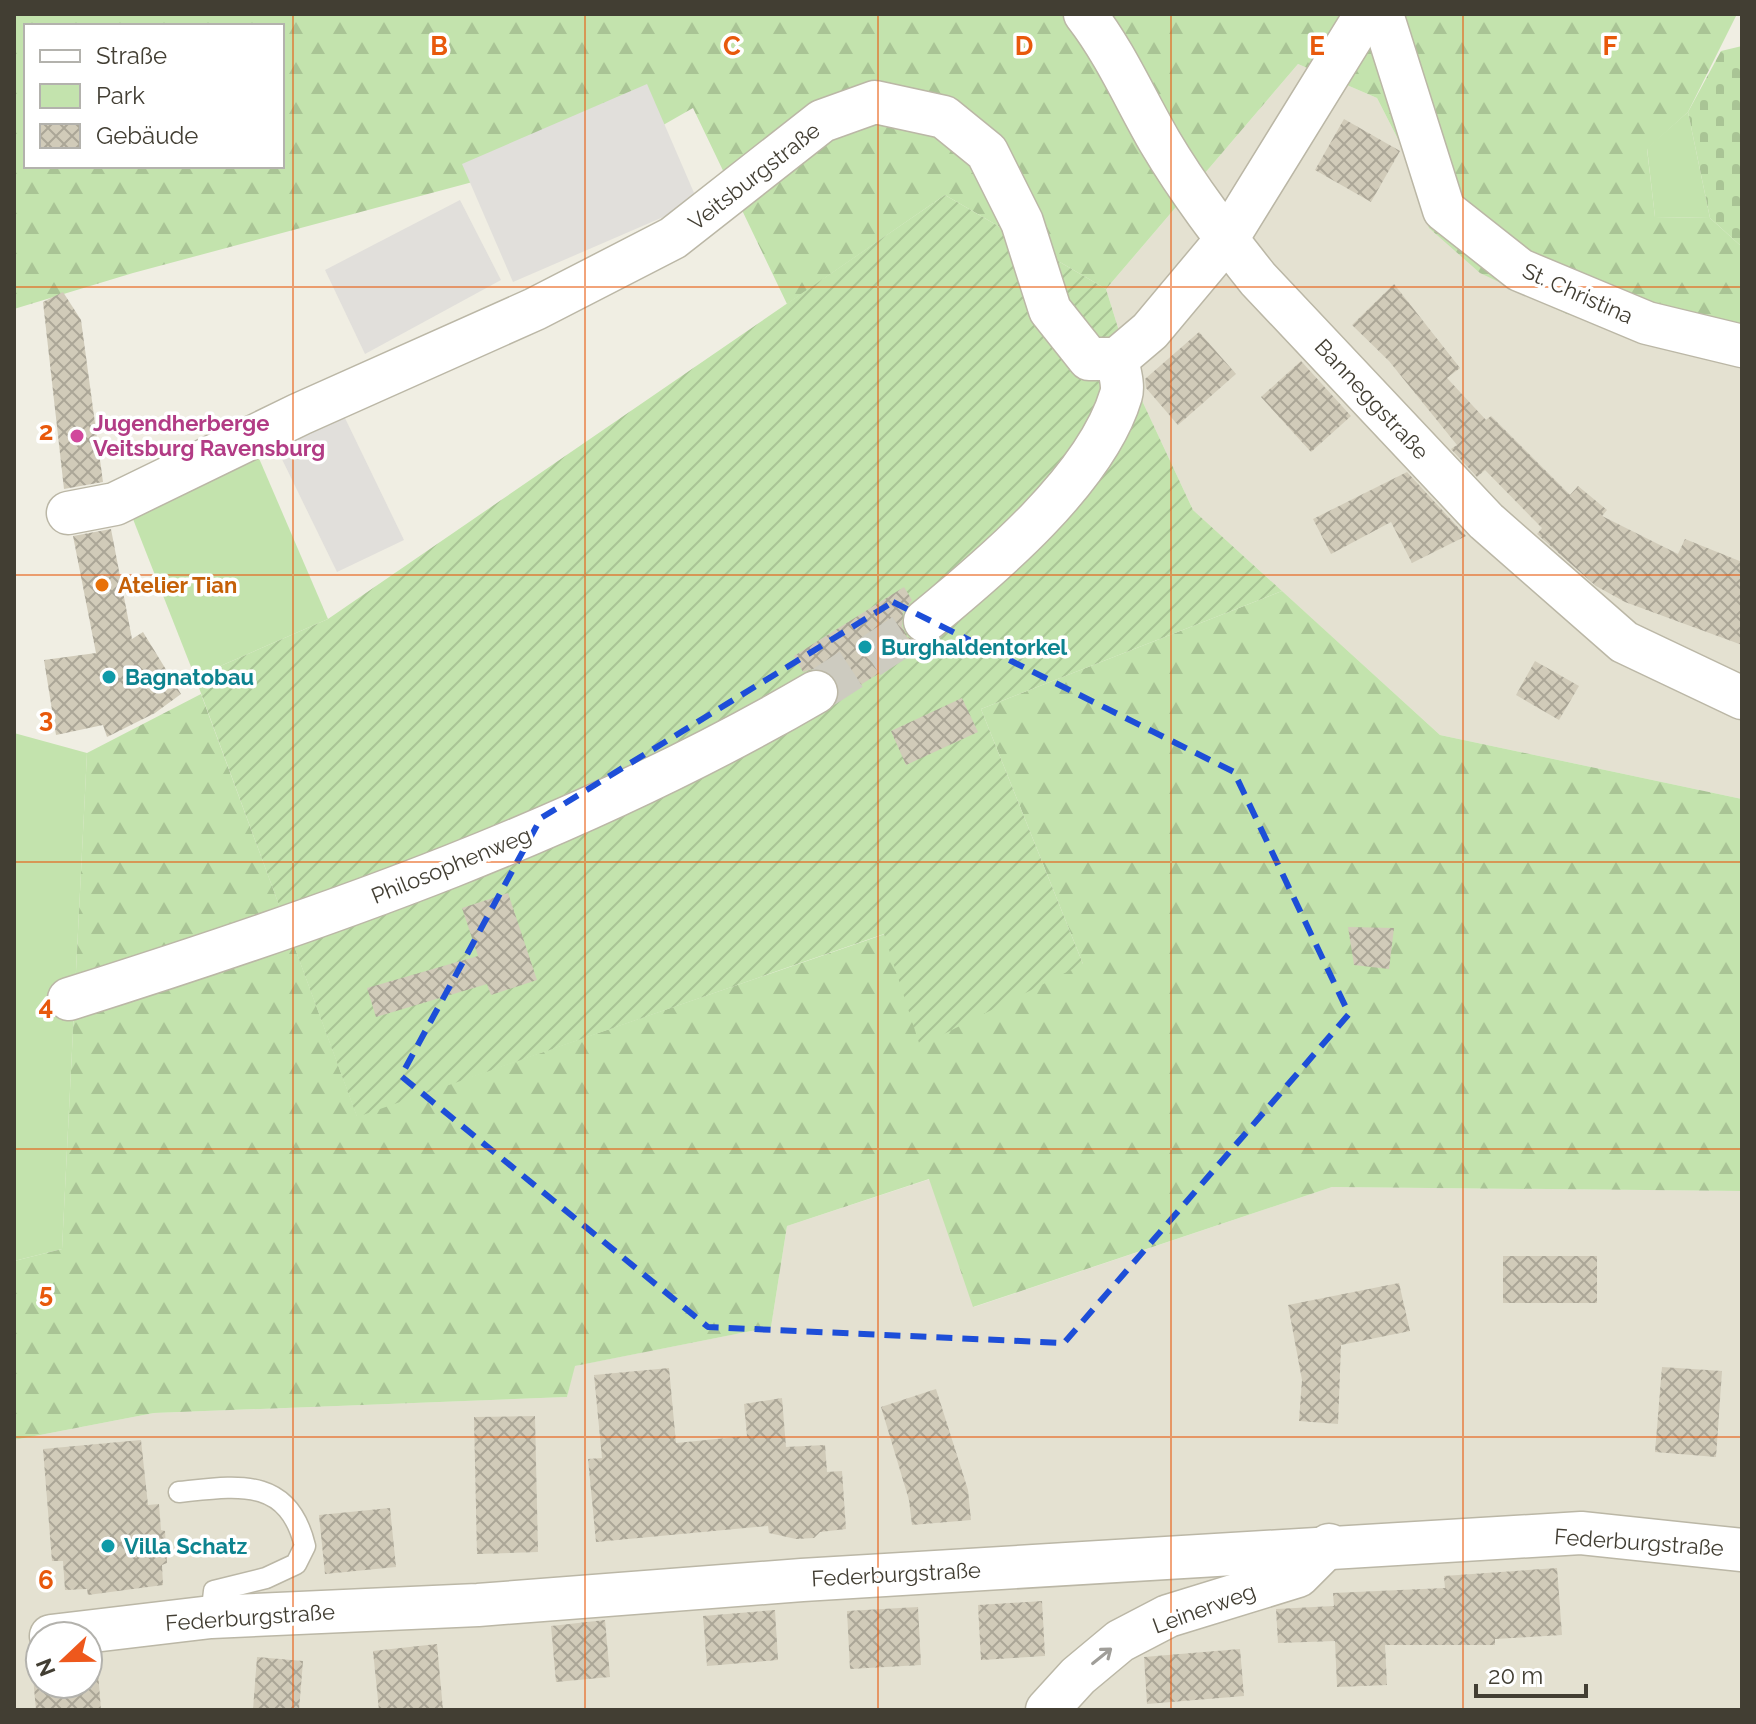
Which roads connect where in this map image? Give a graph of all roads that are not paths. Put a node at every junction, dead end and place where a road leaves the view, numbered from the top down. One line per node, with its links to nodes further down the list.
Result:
1 (1085, 14): 4 (street)
2 (1366, 14): 4 (street)
3 (1382, 14): 5 (street, St. Christina)
4 (1227, 239): 6 (street); 10 (street, Banneggstraße)
5 (1742, 346)
6 (1117, 359): 7 (street, Veitsburgstraße); 8 (street)
7 (68, 513)
8 (925, 621)
9 (816, 692): 11 (street, Philosophenweg)
10 (1742, 698)
11 (69, 999)
12 (179, 1492): 15 (lane)
13 (1329, 1545): 14 (street, Federburgstraße); 15 (street, Federburgstraße); 17 (street, Leinerweg, one-way to 13)
14 (1742, 1550)
15 (211, 1617): 16 (street, Federburgstraße)
16 (104, 1630)
17 (1047, 1710)

